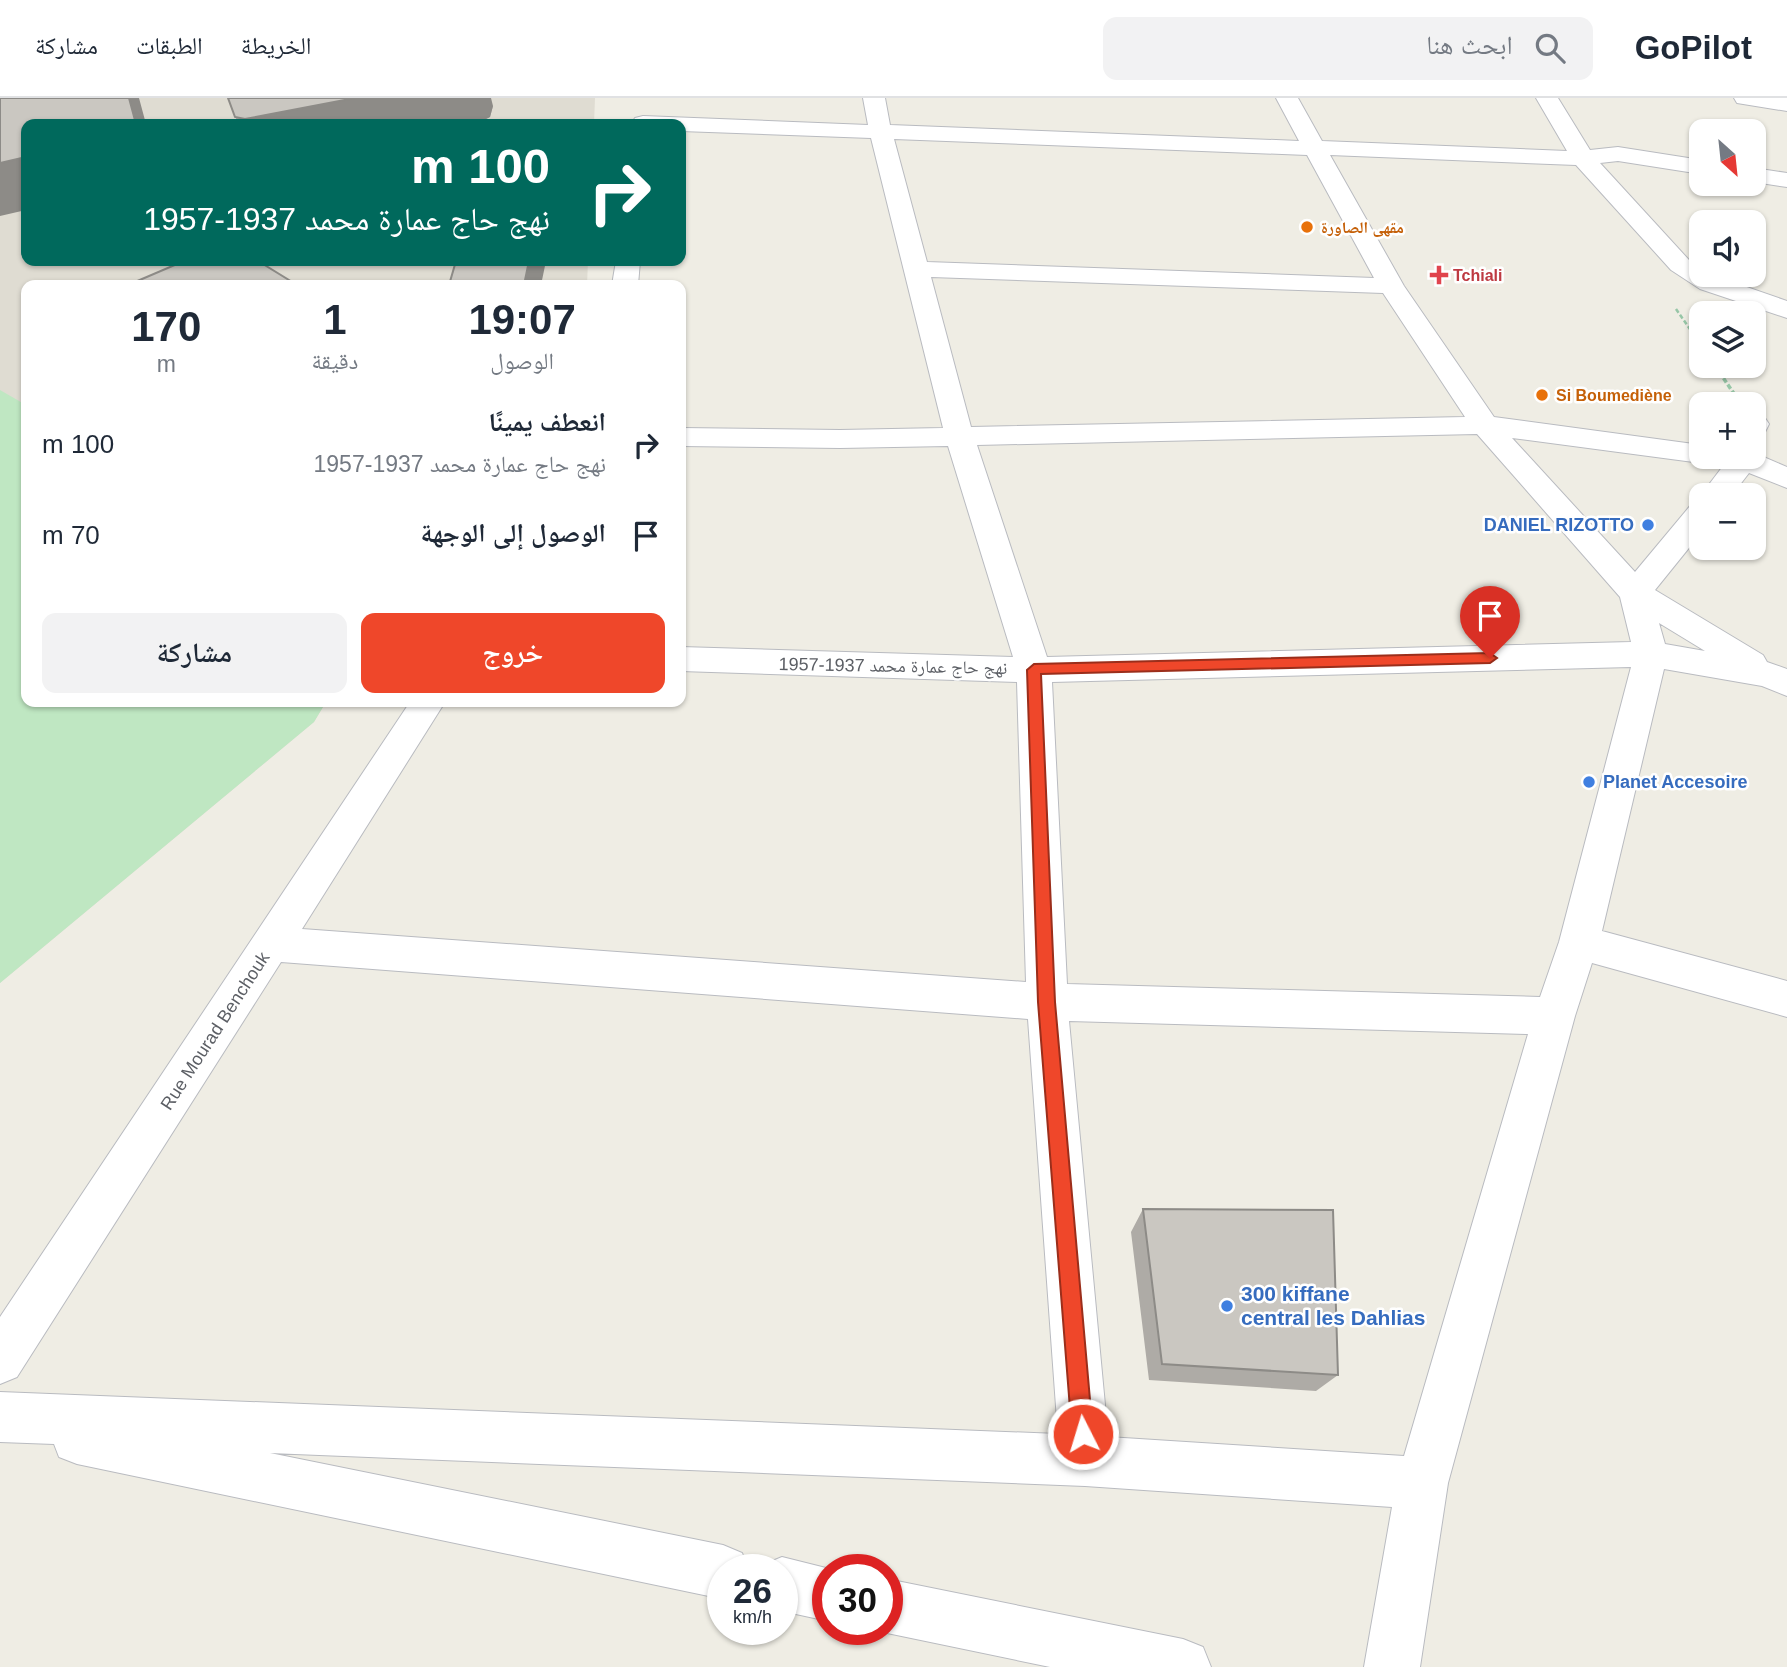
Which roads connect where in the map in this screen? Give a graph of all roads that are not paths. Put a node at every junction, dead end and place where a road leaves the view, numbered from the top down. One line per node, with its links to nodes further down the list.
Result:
1 (639, 98): 7 (street)
2 (1287, 98): 9 (street)
3 (1547, 98): 10 (street)
4 (1745, 98): 5 (street)
5 (1787, 104)
6 (877, 114): 8 (street); 9 (street); 14 (street)
7 (642, 119)
8 (686, 122)
9 (1312, 147): 10 (street); 15 (street)
10 (1583, 158): 11 (street); 16 (street)
11 (1689, 165)
12 (1766, 177): 13 (street)
13 (1787, 180)
14 (917, 269): 15 (street); 18 (street)
15 (1391, 286): 17 (street)
16 (1787, 310)
17 (1485, 425): 18 (street); 20 (street); 24 (street)
18 (958, 435): 19 (street); 27 (street)
19 (686, 437)
20 (1689, 452)
21 (1765, 469): 22 (street)
22 (1787, 478)
23 (1689, 528): 24 (street)
24 (1635, 593): 25 (street); 28 (street)
25 (1651, 654): 27 (street, نهج حاج عمارة محمد 1937-1957); 28 (street, نهج حاج عمارة محمد 1937-1957); 30 (street)
26 (686, 659): 27 (street, نهج حاج عمارة محمد 1937-1957)
27 (1034, 670): 33 (street)
28 (1778, 679)
29 (425, 707): 31 (street, Rue Mourad Benchouk)
30 (1579, 942): 32 (street); 34 (street)
31 (272, 944): 33 (street); 35 (street, Rue Mourad Benchouk)
32 (1787, 999)
33 (1047, 1002): 34 (street); 38 (street)
34 (1554, 1016): 39 (street)
35 (0, 1360)
36 (0, 1417): 38 (street)
37 (0, 1423): 40 (street)
38 (1085, 1461): 39 (street)
39 (1422, 1483): 43 (street)
40 (707, 1569)
41 (903, 1609): 42 (street)
42 (1183, 1667)
43 (1392, 1667)

